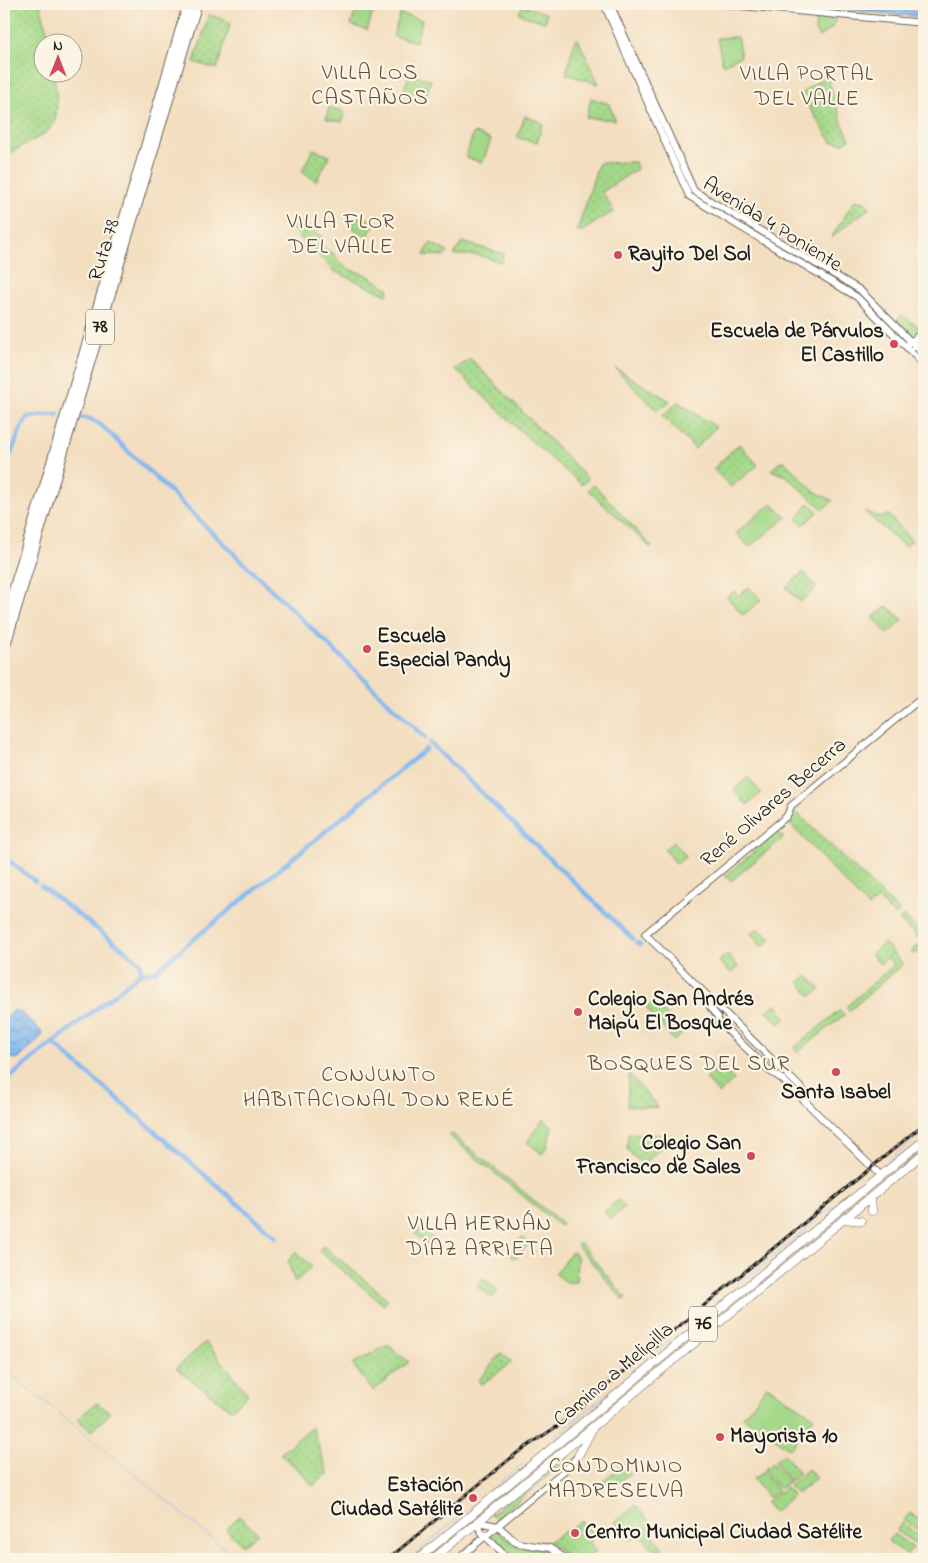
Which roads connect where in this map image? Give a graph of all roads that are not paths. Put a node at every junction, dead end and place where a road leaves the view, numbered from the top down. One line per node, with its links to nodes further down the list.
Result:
1 (188, 4): 15 (highway, Ruta 78 / 78)
2 (197, 4): 16 (highway, Ruta 78 / 78)
3 (604, 4): 12 (street, Avenida 4 Poniente)
4 (610, 4): 12 (street, Avenida 4 Poniente)
5 (720, 4): 9 (street)
6 (899, 4): 7 (street)
7 (916, 4): 8 (street)
8 (923, 5)
9 (924, 23)
10 (924, 330): 12 (street)
11 (924, 339): 12 (street)
12 (911, 346): 13 (street, Avenida 4 Poniente); 14 (street, Avenida 4 Poniente)
13 (924, 355)
14 (924, 365)
15 (4, 622)
16 (4, 650)
17 (924, 696): 18 (street, René Olivares Becerra)
18 (713, 1000): 19 (street); 19 (street)
19 (807, 1102): 22 (street)
20 (924, 1140): 22 (main road, Camino a Melipilla / 76)
21 (924, 1153): 23 (main road, Camino a Melipilla / 76)
22 (878, 1172): 27 (main road, Camino a Melipilla / 76)
23 (871, 1197): 24 (main road); 25 (main road, Camino a Melipilla / 76)
24 (872, 1211)
25 (844, 1219): 26 (main road); 29 (main road, Camino a Melipilla / 76)
26 (861, 1221)
27 (697, 1329): 28 (main road, Camino a Melipilla / 76); 29 (main road)
28 (687, 1337): 30 (main road); 35 (main road, Camino a Melipilla / 76)
29 (703, 1337): 30 (main road, Camino a Melipilla / 76)
30 (694, 1344): 31 (main road, Camino a Melipilla / 76)
31 (594, 1426): 32 (main road); 36 (main road, Camino a Melipilla / 76)
32 (585, 1441): 33 (main road); 34 (main road)
33 (591, 1450)
34 (578, 1456): 38 (street)
35 (481, 1507): 36 (main road); 37 (main road, Camino a Melipilla / 76)
36 (477, 1522): 37 (main road); 38 (street); 39 (street); 41 (main road, Camino a Melipilla / 76)
37 (460, 1525): 40 (main road, Camino a Melipilla / 76)
38 (498, 1526): 39 (street); 44 (street)
39 (485, 1537): 42 (street); 43 (street)
40 (418, 1559)
41 (433, 1559)
42 (458, 1559)
43 (506, 1559)
44 (566, 1559)

